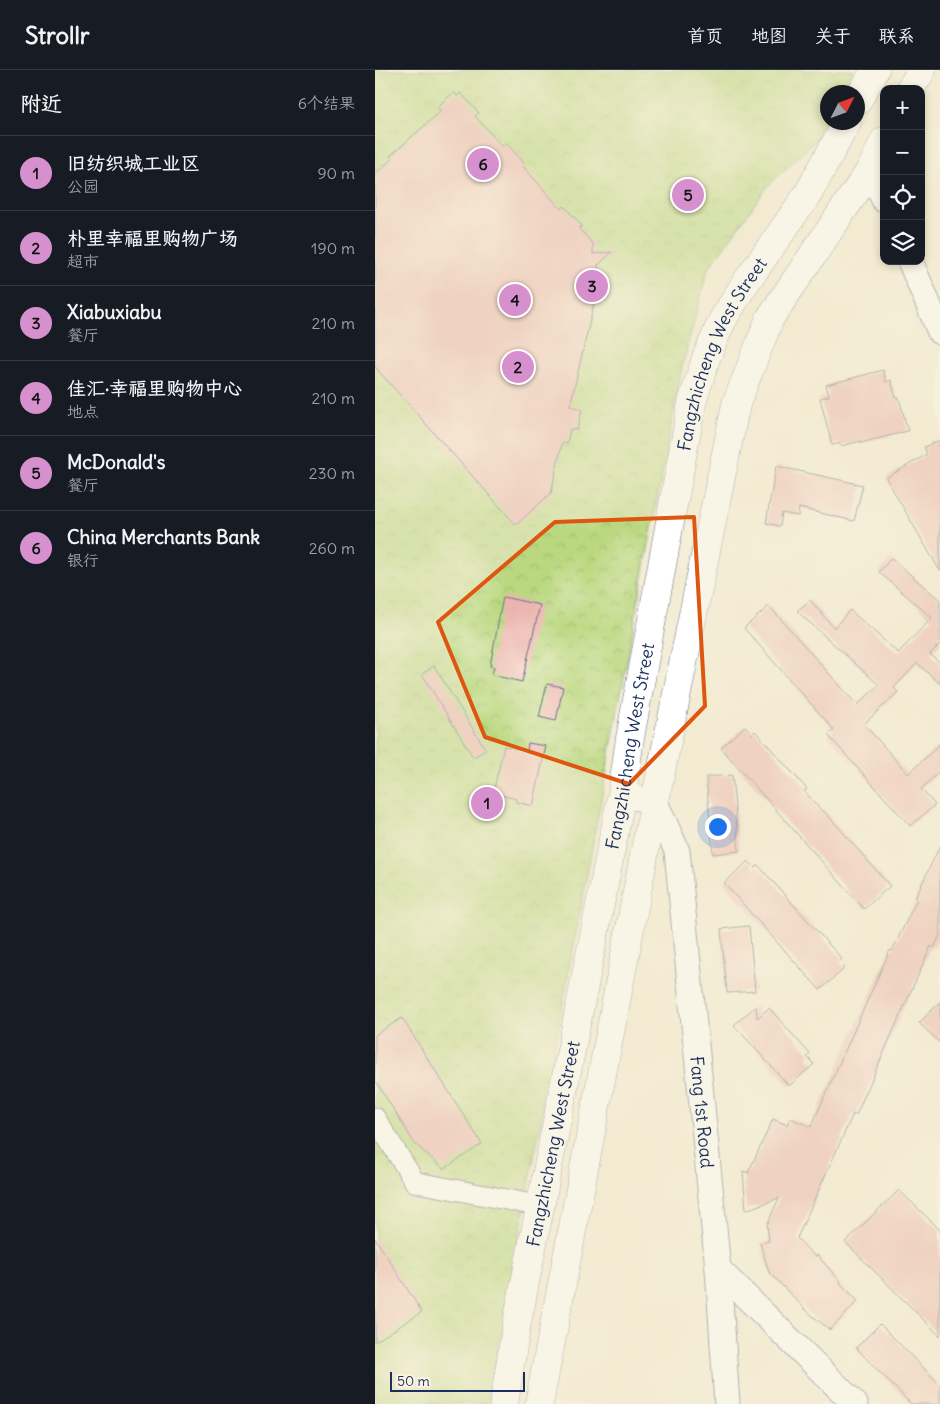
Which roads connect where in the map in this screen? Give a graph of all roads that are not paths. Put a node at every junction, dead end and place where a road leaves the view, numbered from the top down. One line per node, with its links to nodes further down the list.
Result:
1 (875, 70): 6 (main road)
2 (913, 70): 4 (main road)
3 (922, 70): 5 (main road)
4 (909, 85)
5 (911, 85)
6 (865, 88)
7 (843, 130): 13 (main road, Fangzhicheng West Street)
8 (880, 150): 9 (main road, Fangzhicheng West Street)
9 (871, 169): 10 (street); 14 (main road, Fangzhicheng West Street)
10 (880, 190)
11 (912, 265): 12 (street)
12 (940, 332)
13 (622, 794): 14 (street); 16 (main road, Fangzhicheng West Street)
14 (655, 802): 17 (street, Fang 1st Road); 19 (main road, Fangzhicheng West Street)
15 (375, 1118): 16 (street)
16 (540, 1206): 18 (main road, Fangzhicheng West Street)
17 (718, 1269): 20 (street, Fang 1st Road); 21 (street)
18 (504, 1404)
19 (539, 1404)
20 (727, 1404)
21 (855, 1404)

